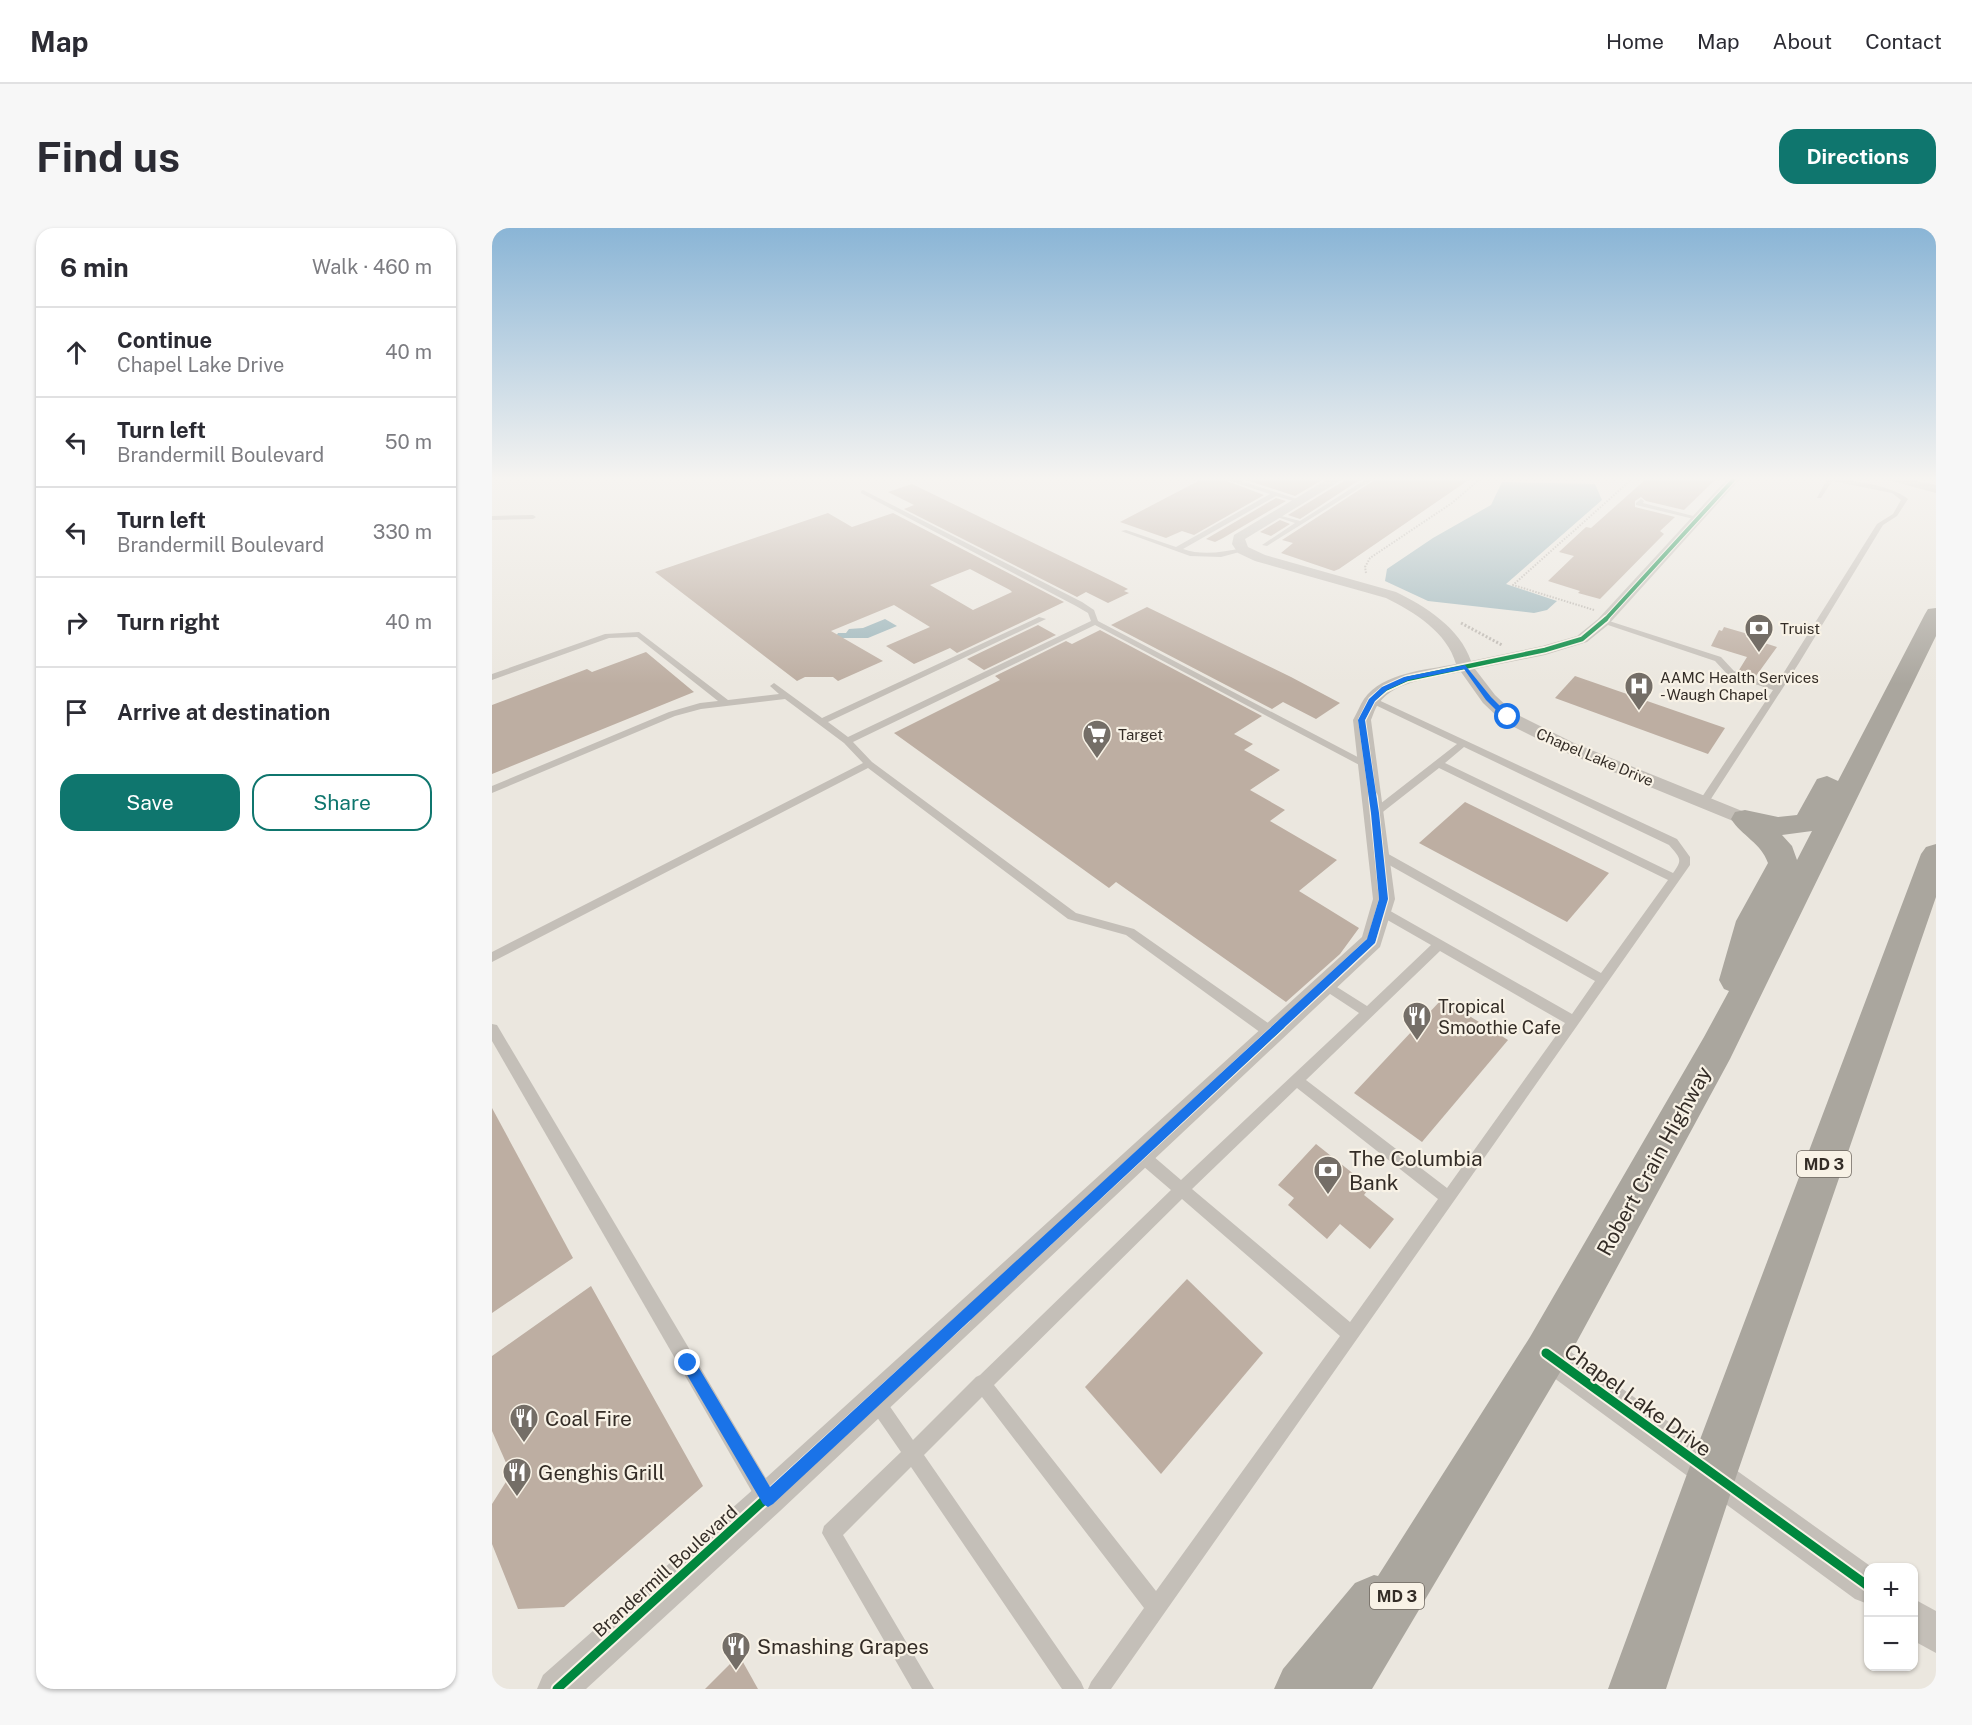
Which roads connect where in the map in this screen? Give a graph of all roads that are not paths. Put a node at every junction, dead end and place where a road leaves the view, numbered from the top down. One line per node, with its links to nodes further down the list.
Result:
1 (969, 547): 12 (lane)
2 (1168, 547): 7 (lane)
3 (1181, 547): 7 (lane)
4 (1241, 547): 8 (street)
5 (1669, 547): 11 (street)
6 (1866, 547): 17 (lane)
7 (1176, 550): 8 (lane)
8 (1243, 550): 13 (street, Chapel Lake Drive)
9 (1936, 615): 14 (highway, Robert Crain Highway / MD 3)
10 (1042, 619): 21 (lane)
11 (1597, 620): 13 (street); 17 (lane)
12 (1095, 622): 22 (lane); 26 (lane)
13 (1465, 667): 19 (street); 28 (street, Chapel Lake Drive)
14 (1910, 668): 30 (highway); 43 (highway, Robert Crain Highway / MD 3)
15 (492, 677): 20 (lane)
16 (774, 686): 18 (lane)
17 (1778, 689): 28 (lane)
18 (787, 696): 20 (lane); 21 (lane)
19 (1372, 700): 23 (lane); 26 (street, Brandermill Boulevard)
20 (727, 704): 27 (lane)
21 (821, 722): 22 (lane)
22 (847, 741): 24 (lane)
23 (1464, 743): 25 (lane); 33 (lane)
24 (869, 764): 36 (lane); 42 (lane)
25 (1439, 764): 29 (lane); 33 (lane)
26 (1368, 766): 29 (street, Brandermill Boulevard)
27 (492, 790)
28 (1703, 803): 30 (street, Chapel Lake Drive)
29 (1375, 813): 31 (street, Brandermill Boulevard)
30 (1745, 819): 43 (highway)
31 (1379, 854): 34 (street, Brandermill Boulevard); 37 (lane)
32 (1936, 854): 53 (highway, MD 3)
33 (1676, 879): 37 (lane)
34 (1381, 911): 35 (lane); 38 (street, Brandermill Boulevard)
35 (1439, 945): 39 (lane); 40 (lane)
36 (492, 957)
37 (1603, 980): 40 (lane)
38 (1325, 985): 39 (lane); 42 (street, Brandermill Boulevard)
39 (1368, 1013): 44 (lane)
40 (1574, 1022): 47 (lane)
41 (492, 1029): 54 (lane)
42 (1273, 1034): 45 (street, Brandermill Boulevard)
43 (1717, 1048): 49 (highway, Robert Crain Highway / MD 3)
44 (1297, 1080): 46 (lane); 47 (lane)
45 (1141, 1155): 46 (lane); 51 (street, Brandermill Boulevard)
46 (1181, 1190): 48 (lane); 50 (lane)
47 (1448, 1198): 48 (lane)
48 (1351, 1334): 57 (lane)
49 (1546, 1353): 53 (street, Chapel Lake Drive); 55 (highway, Robert Crain Highway / MD 3)
50 (982, 1383): 52 (lane); 57 (lane)
51 (876, 1400): 52 (lane); 54 (street, Brandermill Boulevard)
52 (912, 1452): 61 (lane); 62 (lane)
53 (1712, 1474): 56 (street, Chapel Lake Drive); 66 (highway, MD 3)
54 (768, 1499): 60 (street, Brandermill Boulevard)
55 (1454, 1503): 64 (highway); 65 (highway, Robert Crain Highway / MD 3)
56 (1864, 1582)
57 (1156, 1608): 63 (lane)
58 (1918, 1621): 59 (street)
59 (1936, 1634)
60 (557, 1689)
61 (924, 1689)
62 (1074, 1689)
63 (1098, 1689)
64 (1303, 1689)
65 (1340, 1689)
66 (1637, 1689)

